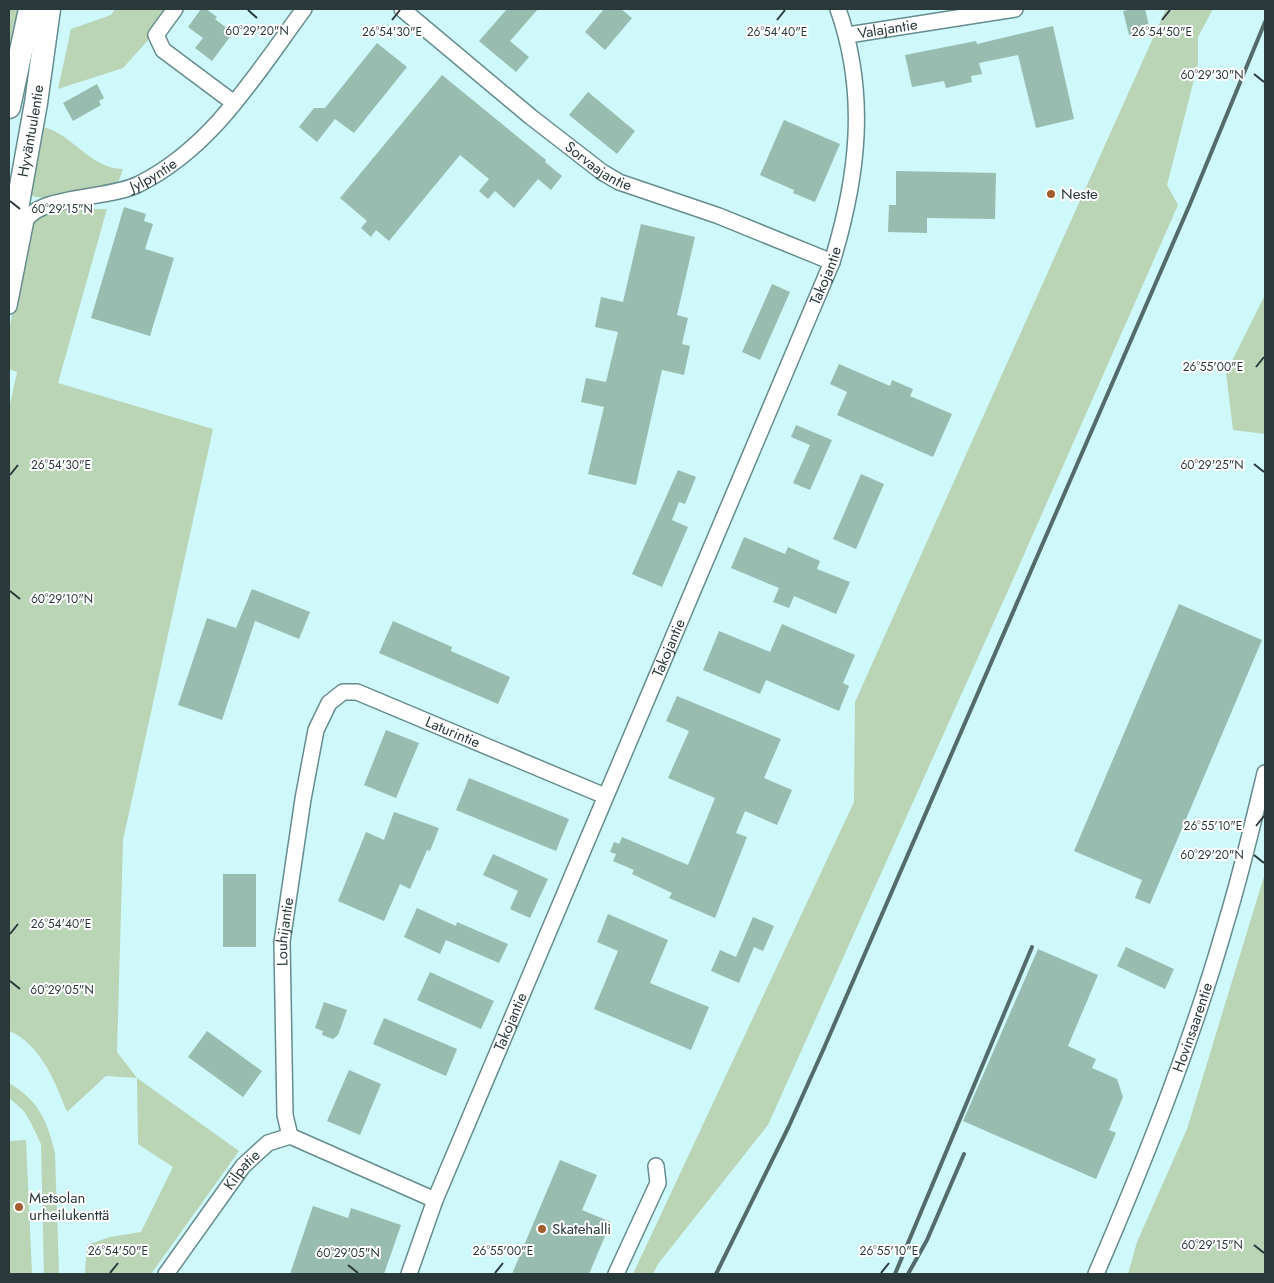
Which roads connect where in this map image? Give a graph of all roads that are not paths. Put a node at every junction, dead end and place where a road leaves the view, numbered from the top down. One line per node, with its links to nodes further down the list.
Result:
1 (30, 9): 10 (highway, Hyväntuulentie)
2 (49, 9): 12 (highway, Hyväntuulentie)
3 (175, 9): 9 (street)
4 (304, 9): 9 (street, Jylpyntie)
5 (402, 9): 14 (street, Sorvaajantie)
6 (838, 9): 8 (street, Takojantie)
7 (1015, 9): 8 (street, Valajantie)
8 (848, 35): 14 (street, Takojantie)
9 (234, 103): 15 (street, Jylpyntie)
10 (9, 107)
11 (9, 185): 12 (street)
12 (16, 216): 13 (highway, Hyväntuulentie)
13 (9, 253)
14 (832, 262): 18 (street, Takojantie)
15 (9, 306)
16 (316, 730): 18 (street, Laturintie); 19 (street, Louhijantie)
17 (1265, 773): 25 (street, Hovinsaarentie)
18 (605, 796): 21 (street, Takojantie)
19 (290, 1136): 21 (street); 22 (street, Kilpatie)
20 (656, 1166): 24 (street)
21 (435, 1200): 23 (street, Takojantie)
22 (166, 1274)
23 (409, 1274)
24 (616, 1274)
25 (1096, 1274)

